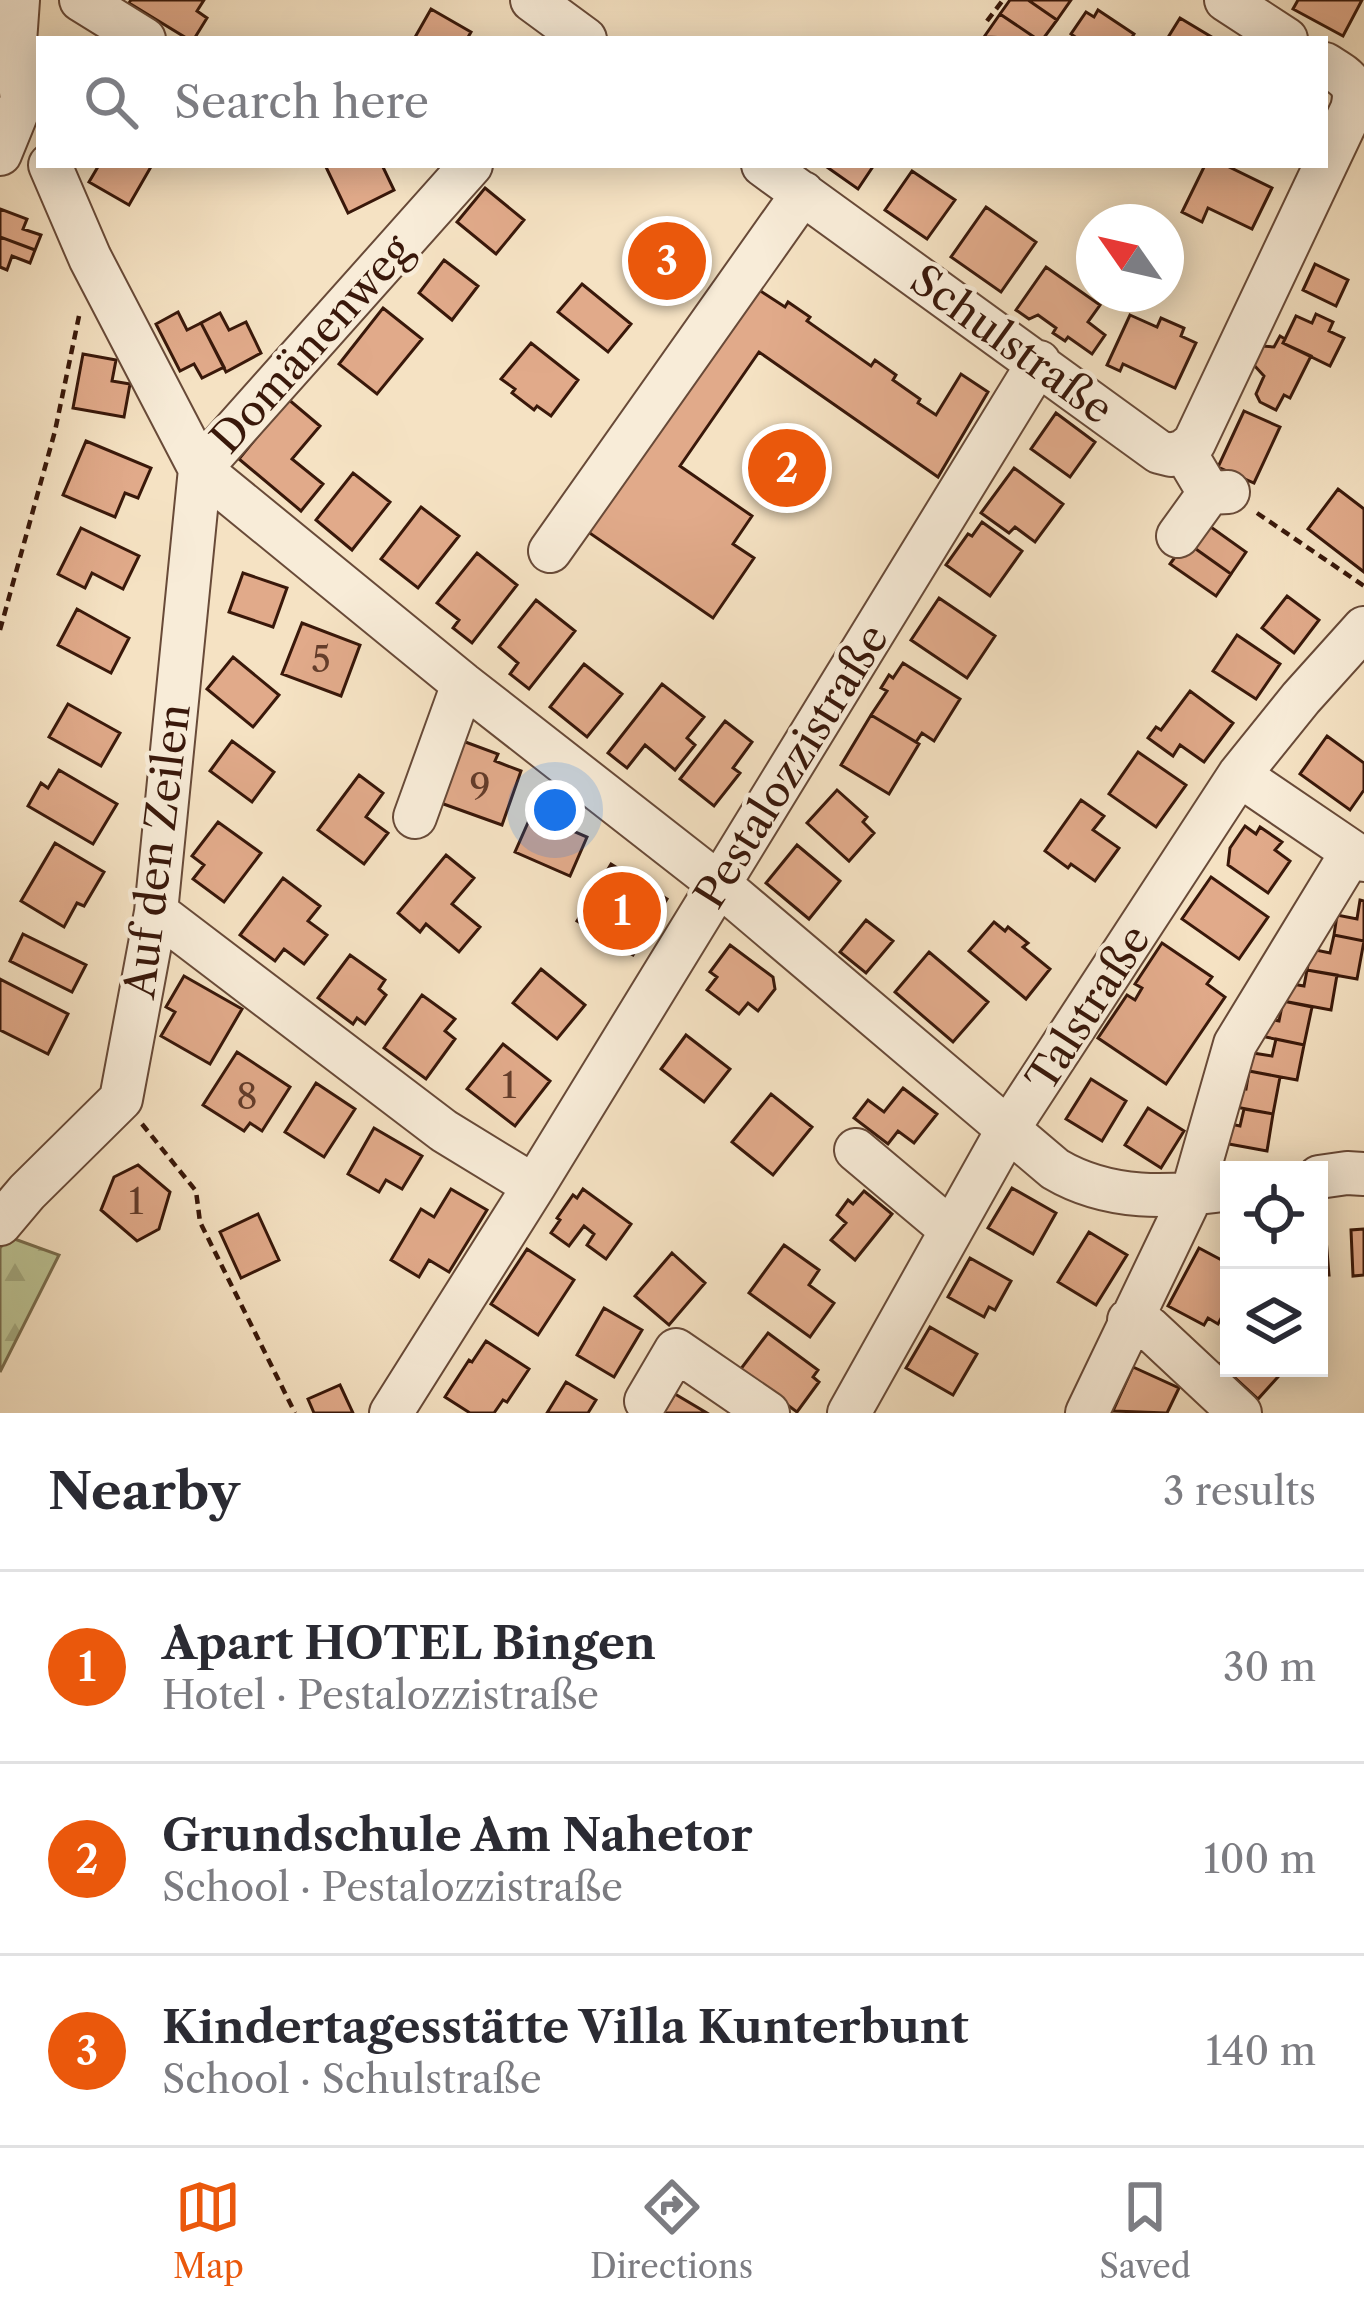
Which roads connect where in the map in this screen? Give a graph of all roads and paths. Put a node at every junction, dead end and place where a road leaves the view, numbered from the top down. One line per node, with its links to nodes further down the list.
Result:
1 (81, 0): 7 (street)
2 (532, 0): 8 (street)
3 (1003, 0): 6 (path)
4 (1226, 0): 9 (street)
5 (11, 16): 11 (street)
6 (988, 21)
7 (139, 36)
8 (580, 36)
9 (1281, 36)
10 (1328, 66): 14 (street)
11 (22, 100): 12 (street); 13 (street)
12 (36, 134)
13 (0, 154)
14 (1328, 160)
15 (51, 168): 20 (street)
16 (468, 168): 23 (street, Domänenweg)
17 (767, 168): 19 (street, Schulstraße)
18 (1324, 168): 22 (street)
19 (803, 193): 21 (street, Schulstraße); 26 (street)
20 (90, 258): 23 (street); 29 (path)
21 (1039, 362): 22 (street, Schulstraße); 34 (street, Pestalozzistraße)
22 (1184, 451): 24 (street)
23 (200, 470): 30 (street); 35 (street, Auf den Zeilen)
24 (1219, 493): 25 (street); 27 (path)
25 (1178, 536)
26 (550, 551)
27 (1364, 586)
28 (1364, 628): 31 (street, Talstraße)
29 (0, 630)
30 (463, 684): 32 (street); 34 (street)
31 (1239, 775): 33 (street); 37 (street, Talstraße)
32 (416, 817)
33 (1358, 856): 42 (street)
34 (719, 884): 37 (street); 41 (street, Pestalozzistraße)
35 (156, 912): 36 (street, Auf den Zeilen); 41 (street)
36 (122, 1099): 43 (street); 47 (path)
37 (1009, 1129): 42 (street); 44 (street, Talstraße)
38 (856, 1150): 44 (street)
39 (1364, 1174): 40 (street)
40 (1328, 1176)
41 (534, 1186): 48 (street, Pestalozzistraße)
42 (1210, 1192): 45 (street)
43 (9, 1198)
44 (950, 1228): 50 (street, Talstraße)
45 (1130, 1320): 51 (street); 52 (street)
46 (646, 1401): 49 (street)
47 (295, 1413)
48 (391, 1413)
49 (768, 1413)
50 (849, 1413)
51 (1087, 1413)
52 (1240, 1413)

